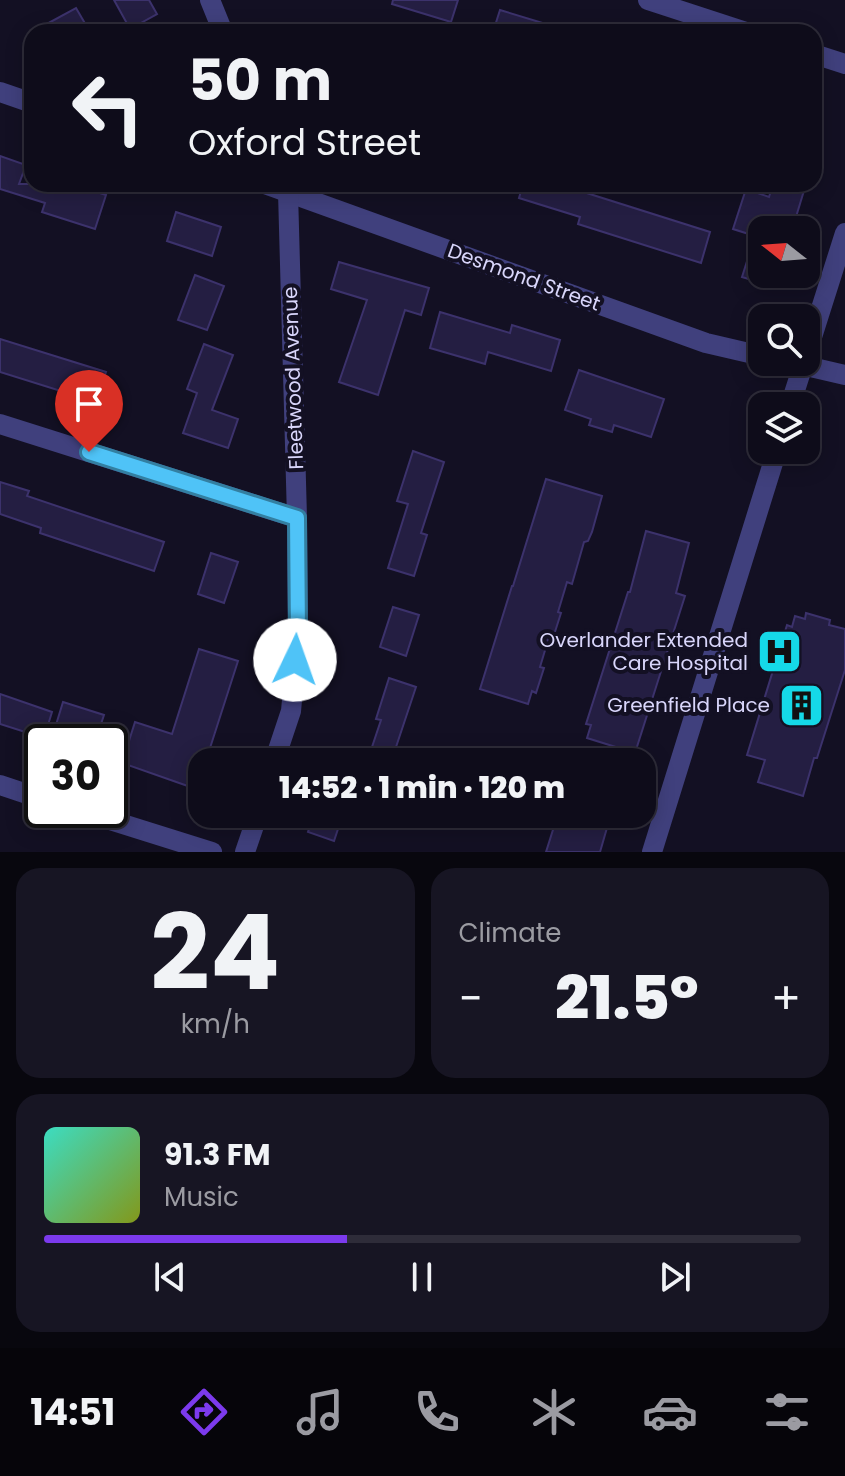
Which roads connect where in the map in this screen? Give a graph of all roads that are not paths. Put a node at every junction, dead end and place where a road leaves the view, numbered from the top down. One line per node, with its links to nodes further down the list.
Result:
1 (210, 0): 3 (street)
2 (648, 0): 4 (street)
3 (220, 24)
4 (722, 24)
5 (822, 57): 6 (street)
6 (845, 64)
7 (0, 92): 8 (street)
8 (24, 100)
9 (286, 192): 18 (street, Fleetwood Avenue)
10 (297, 192): 13 (street, Desmond Street)
11 (845, 233): 12 (street)
12 (820, 304)
13 (748, 353)
14 (820, 367): 15 (street)
15 (845, 375)
16 (0, 424): 18 (street)
17 (773, 464): 26 (street)
18 (297, 518): 19 (street, Fleetwood Avenue)
19 (279, 748)
20 (0, 785): 21 (street)
21 (24, 793)
22 (128, 826): 24 (street)
23 (253, 828): 25 (street)
24 (212, 852)
25 (245, 852)
26 (652, 852)

